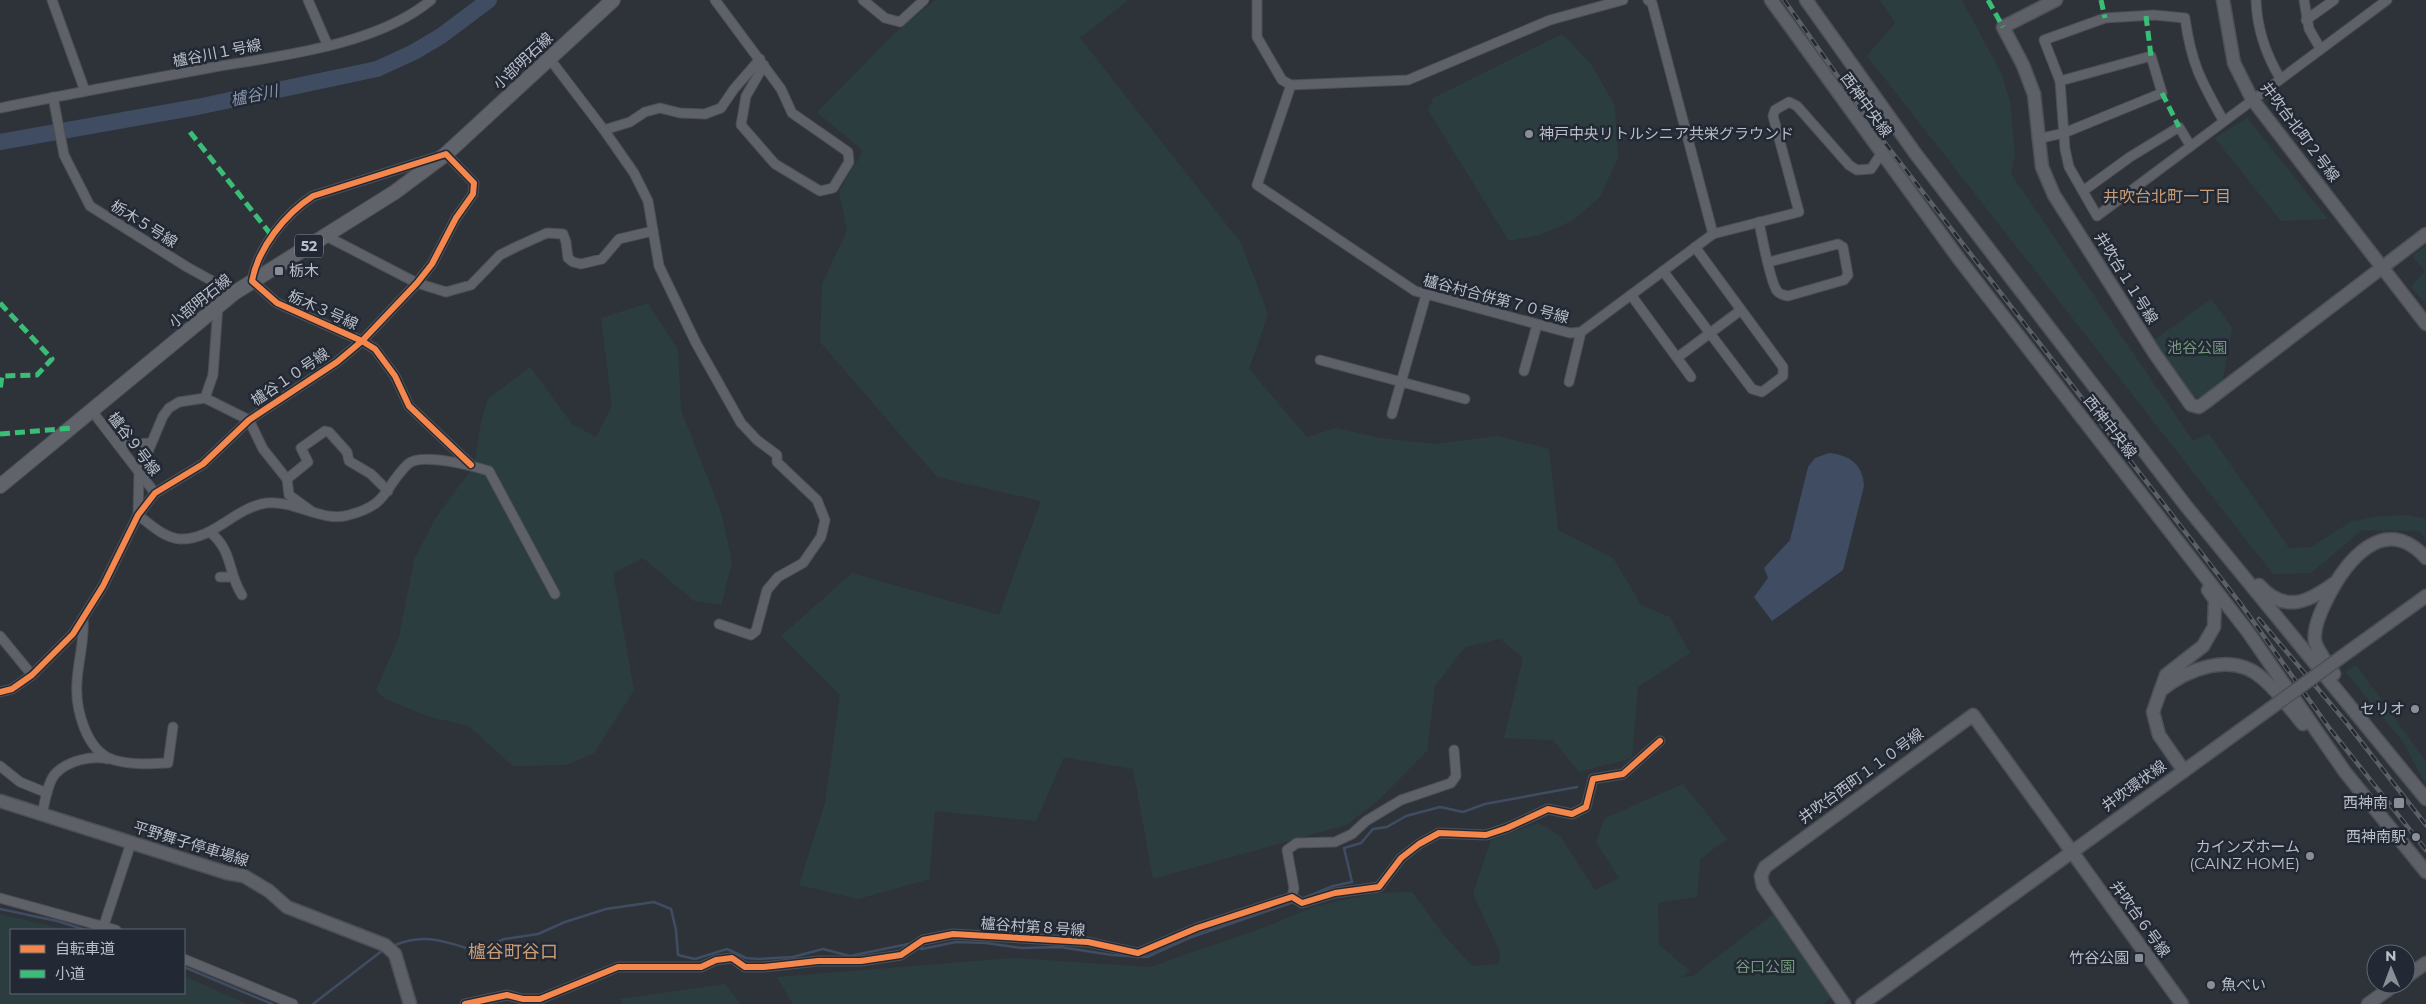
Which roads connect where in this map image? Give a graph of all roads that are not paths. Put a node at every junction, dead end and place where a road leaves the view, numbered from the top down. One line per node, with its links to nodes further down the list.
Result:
1 (52, 0): 27 (street)
2 (308, 0): 20 (street)
3 (431, 0): 20 (street, 櫨谷川１号線)
4 (613, 0): 22 (main road, 小部明石線 / 52)
5 (715, 0): 23 (street)
6 (863, 0): 7 (street)
7 (924, 0)
8 (1257, 0): 26 (street)
9 (1623, 0): 26 (street)
10 (1771, 0): 37 (street, 西神中央線)
11 (1806, 0): 79 (street, 西神中央線)
12 (2056, 0): 34 (street, 井吹台１１号線)
13 (2223, 0): 29 (street, 井吹台北町２号線)
14 (2256, 0): 24 (street)
15 (2304, 0): 19 (street)
16 (2334, 0): 19 (street)
17 (2386, 0): 21 (street)
18 (1650, 1): 41 (street)
19 (2306, 20): 21 (street)
20 (328, 46): 27 (street, 櫨谷川１号線)
21 (2320, 48): 24 (street)
22 (549, 58): 32 (street); 36 (main road, 小部明石線 / 52)
23 (762, 62): 23 (street); 32 (street)
24 (2280, 78): 29 (street)
25 (2060, 81): 31 (street); 33 (street); 33 (street)
26 (1290, 85): 51 (street, 櫨谷村合併第７０号線)
27 (85, 92): 28 (street, 櫨谷川１号線)
28 (54, 97): 30 (street, 櫨谷川１号線); 50 (street, 栃木５号線)
29 (2252, 98): 31 (street); 46 (street, 井吹台北町２号線)
30 (0, 108)
31 (2223, 120): 35 (street)
32 (604, 130): 40 (street)
33 (2064, 133): 34 (street); 38 (street)
34 (2037, 139): 46 (street, 井吹台１１号線)
35 (2190, 145): 38 (street); 38 (street)
36 (446, 154): 43 (main road, 小部明石線 / 52); 48 (street); 49 (street, 櫨谷１０号線)
37 (1881, 154): 39 (street); 82 (street, 西神中央線)
38 (2083, 191)
39 (1759, 222): 41 (street); 45 (street)
40 (653, 231): 49 (street); 92 (street)
41 (1713, 234): 44 (street, 櫨谷村合併第７０号線)
42 (2426, 234): 46 (street, 井吹台１１号線)
43 (326, 236): 48 (main road, 小部明石線 / 52); 49 (street)
44 (1696, 247): 47 (street, 櫨谷村合併第７０号線); 54 (street)
45 (1769, 262): 45 (street)
46 (2382, 268): 55 (street, 井吹台北町２号線)
47 (1663, 271): 52 (street, 櫨谷村合併第７０号線); 58 (street)
48 (252, 282): 50 (main road, 小部明石線 / 52); 59 (street, 栃木３号線)
49 (417, 283): 59 (street, 櫨谷１０号線)
50 (234, 293): 53 (main road, 小部明石線 / 52)
51 (1426, 295): 56 (street, 櫨谷村合併第７０号線); 64 (street)
52 (1631, 295): 57 (street, 櫨谷村合併第７０号線); 60 (street)
53 (218, 306): 66 (street); 68 (main road, 小部明石線 / 52)
54 (1741, 310): 58 (street); 58 (street)
55 (2426, 324)
56 (1537, 325): 57 (street, 櫨谷村合併第７０号線); 62 (street)
57 (1581, 332): 65 (street)
58 (1708, 334): 60 (street)
59 (362, 341): 70 (street, 櫨谷１０号線); 73 (street, 栃木３号線)
60 (1678, 357): 63 (street)
61 (1320, 360): 64 (street)
62 (1524, 370)
63 (1691, 377)
64 (1402, 381): 67 (street); 69 (street)
65 (1569, 382)
66 (205, 398): 70 (street, 櫨谷１０号線); 71 (street, 櫨谷１０号線)
67 (1465, 400)
68 (92, 411): 72 (street, 櫨谷９号線); 76 (main road, 小部明石線 / 52)
69 (1392, 414)
70 (249, 420): 75 (street); 78 (street, 櫨谷１０号線)
71 (152, 443): 72 (street); 74 (street, 櫨谷１０号線)
72 (118, 445): 74 (street, 櫨谷９号線)
73 (472, 465): 77 (street); 88 (street)
74 (140, 473): 78 (street, 櫨谷９号線); 81 (street, 櫨谷１０号線)
75 (287, 479): 77 (street); 80 (street)
76 (0, 486)
77 (388, 491): 80 (street)
78 (155, 493): 81 (street, 櫨谷１０号線)
79 (2186, 506): 87 (street); 103 (street, 西神中央線)
80 (311, 511): 83 (street)
81 (138, 515): 83 (street); 91 (street, 櫨谷１０号線)
82 (2162, 520): 96 (street); 104 (street, 西神中央線)
83 (210, 532): 86 (street)
84 (2426, 558): 87 (street)
85 (220, 577): 86 (street)
86 (233, 577): 89 (street)
87 (2335, 582): 103 (street)
88 (555, 594)
89 (242, 595)
90 (2426, 596): 102 (street, 井吹環状線, bridge)
91 (83, 618): 94 (street, 櫨谷１０号線); 100 (street)
92 (719, 624)
93 (0, 636): 94 (street)
94 (32, 675): 95 (street, 櫨谷１０号線)
95 (0, 692)
96 (2158, 693): 102 (street); 104 (street)
97 (173, 726): 100 (street)
98 (1660, 741): 113 (street, 櫨谷村第８号線)
99 (1454, 750): 113 (street)
100 (114, 760): 105 (street)
101 (0, 766): 105 (street)
102 (2184, 771): 110 (street, 井吹環状線)
103 (2405, 771): 106 (street, 西神中央線)
104 (2345, 772): 111 (street, 西神中央線)
105 (47, 793): 108 (street)
106 (2426, 799)
107 (0, 801): 108 (street, 平野舞子停車場線)
108 (42, 814): 109 (street, 平野舞子停車場線)
109 (131, 843): 114 (street); 119 (street, 平野舞子停車場線)
110 (2072, 851): 121 (street, 井吹台西町１１０号線); 122 (street, 井吹環状線); 123 (street, 井吹台６号線)
111 (2426, 872)
112 (0, 898): 114 (street)
113 (1296, 899): 120 (street, 櫨谷村第８号線)
114 (104, 925): 115 (street)
115 (114, 929)
116 (185, 958): 118 (street)
117 (2382, 994): 124 (street)
118 (293, 1004)
119 (410, 1004)
120 (466, 1004)
121 (1844, 1004)
122 (1862, 1004)
123 (2182, 1004)
124 (2368, 1004)

